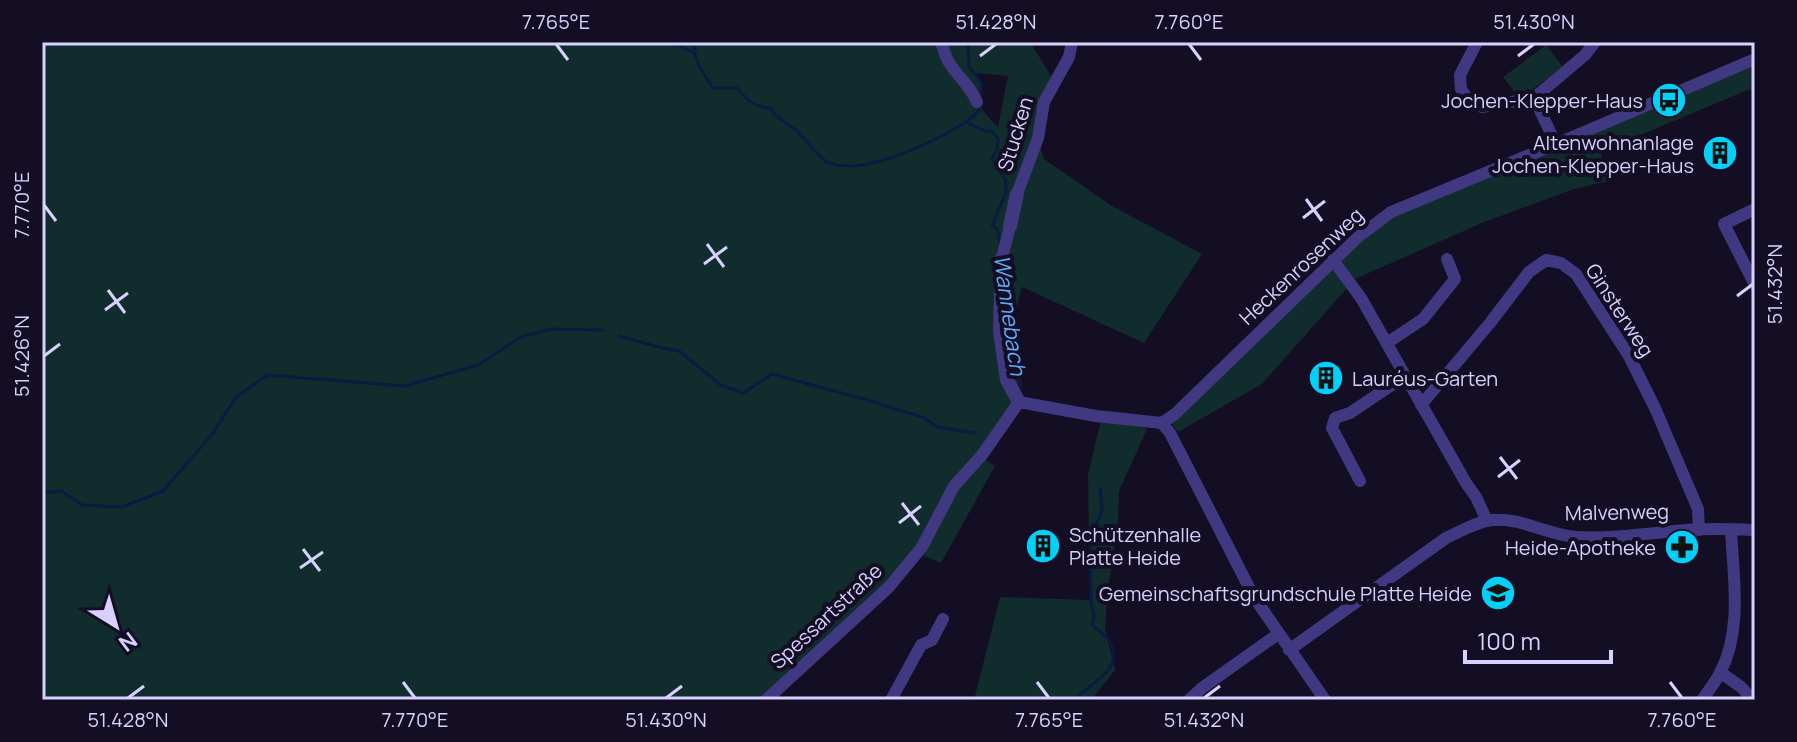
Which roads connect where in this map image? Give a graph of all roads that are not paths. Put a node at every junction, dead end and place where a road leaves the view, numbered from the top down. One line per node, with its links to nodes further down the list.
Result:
1 (940, 42): 7 (street)
2 (1072, 42): 9 (street, Stucken)
3 (1477, 42): 6 (street)
4 (1595, 42): 6 (street)
5 (1755, 59): 8 (street, Heckenrosenweg)
6 (1534, 98): 8 (street)
7 (977, 102)
8 (1556, 144): 14 (street, Heckenrosenweg)
9 (1017, 194): 11 (street)
10 (1755, 209): 15 (street)
11 (1010, 226): 12 (street)
12 (1002, 258): 18 (street)
13 (1447, 259): 16 (street)
14 (1333, 260): 16 (street); 20 (street, Heckenrosenweg)
15 (1755, 285)
16 (1387, 343): 17 (street)
17 (1405, 376): 19 (street); 21 (street)
18 (1019, 402): 20 (street); 30 (street, Spessartstraße)
19 (1421, 405): 22 (street); 24 (street, Ginsterweg)
20 (1162, 423): 27 (street)
21 (1360, 481)
22 (1487, 521): 24 (street, Malvenweg); 28 (street, Malvenweg)
23 (1731, 529): 24 (street, Malvenweg); 25 (street, Malvenweg); 29 (street)
24 (1699, 530)
25 (1755, 530)
26 (943, 619): 31 (street)
27 (1278, 634): 28 (street); 32 (street)
28 (1289, 650): 33 (street)
29 (1720, 672): 34 (street); 35 (street)
30 (768, 700)
31 (891, 700)
32 (1189, 700)
33 (1325, 700)
34 (1702, 700)
35 (1753, 700)

